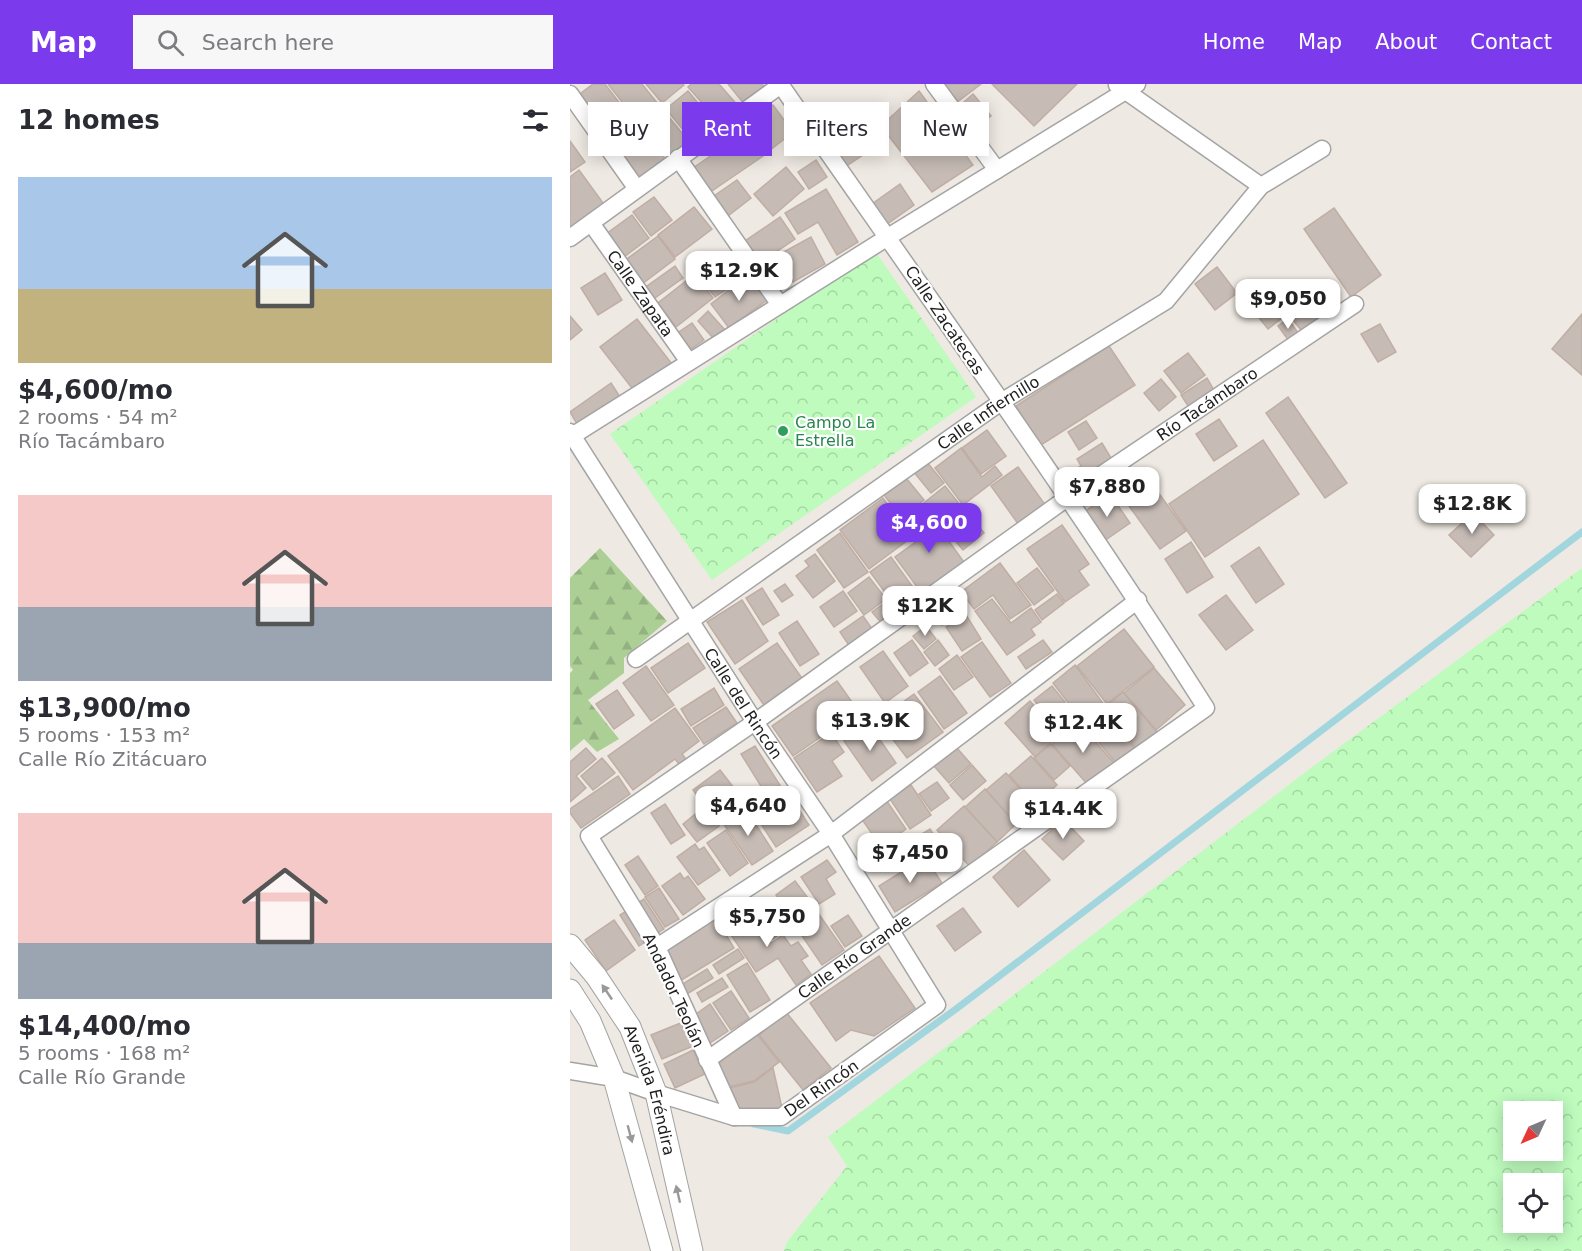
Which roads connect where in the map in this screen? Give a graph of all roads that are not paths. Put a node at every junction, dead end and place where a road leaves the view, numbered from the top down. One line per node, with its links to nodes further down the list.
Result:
1 (781, 84): 6 (street); 11 (street, Calle Zacatecas)
2 (934, 84): 7 (street)
3 (1126, 86): 7 (street); 8 (street)
4 (570, 94): 9 (street)
5 (1322, 148): 8 (street, Calle Infiernillo)
6 (678, 158): 9 (street); 14 (street)
7 (997, 170): 11 (street)
8 (1261, 186): 16 (street, Calle Infiernillo)
9 (637, 189): 10 (street)
10 (591, 223): 12 (street); 15 (street, Calle Zapata)
11 (888, 237): 14 (street); 16 (street, Calle Zacatecas)
12 (570, 238)
13 (1355, 304): 18 (street, Río Tacámbaro)
14 (780, 305): 15 (street)
15 (689, 362): 17 (street)
16 (1001, 402): 18 (street, Calle Zacatecas); 20 (street, Calle Infiernillo)
17 (571, 434): 20 (street, Calle del Rincón)
18 (1067, 498): 19 (street, Calle Zacatecas); 23 (street, Río Tacámbaro)
19 (1138, 600): 22 (street, Calle Zacatecas); 24 (street)
20 (690, 619): 21 (street, Calle Infiernillo); 23 (street, Calle del Rincón)
21 (636, 659)
22 (1206, 708): 26 (street, Calle Río Grande)
23 (755, 722): 24 (street, Calle del Rincón); 25 (street, Río Tacámbaro)
24 (831, 834): 26 (street, Calle del Rincón); 28 (street)
25 (589, 836): 28 (street, Andador Teolán)
26 (889, 930): 30 (street, Calle del Rincón); 31 (street, Calle Río Grande)
27 (570, 945): 34 (street, Avenida Eréndira, one-way to 27)
28 (657, 947): 31 (street, Andador Teolán)
29 (570, 990): 33 (street, Avenida Eréndira)
30 (937, 1005): 35 (street, Del Rincón)
31 (707, 1060): 35 (street, Andador Teolán)
32 (570, 1071): 33 (street, Del Rincón)
33 (614, 1078): 34 (street, Del Rincón); 36 (street, Avenida Eréndira, one-way to 36)
34 (656, 1094): 35 (street, Del Rincón); 37 (street, Avenida Eréndira, one-way to 34)
35 (734, 1117)
36 (662, 1251)
37 (692, 1251)

